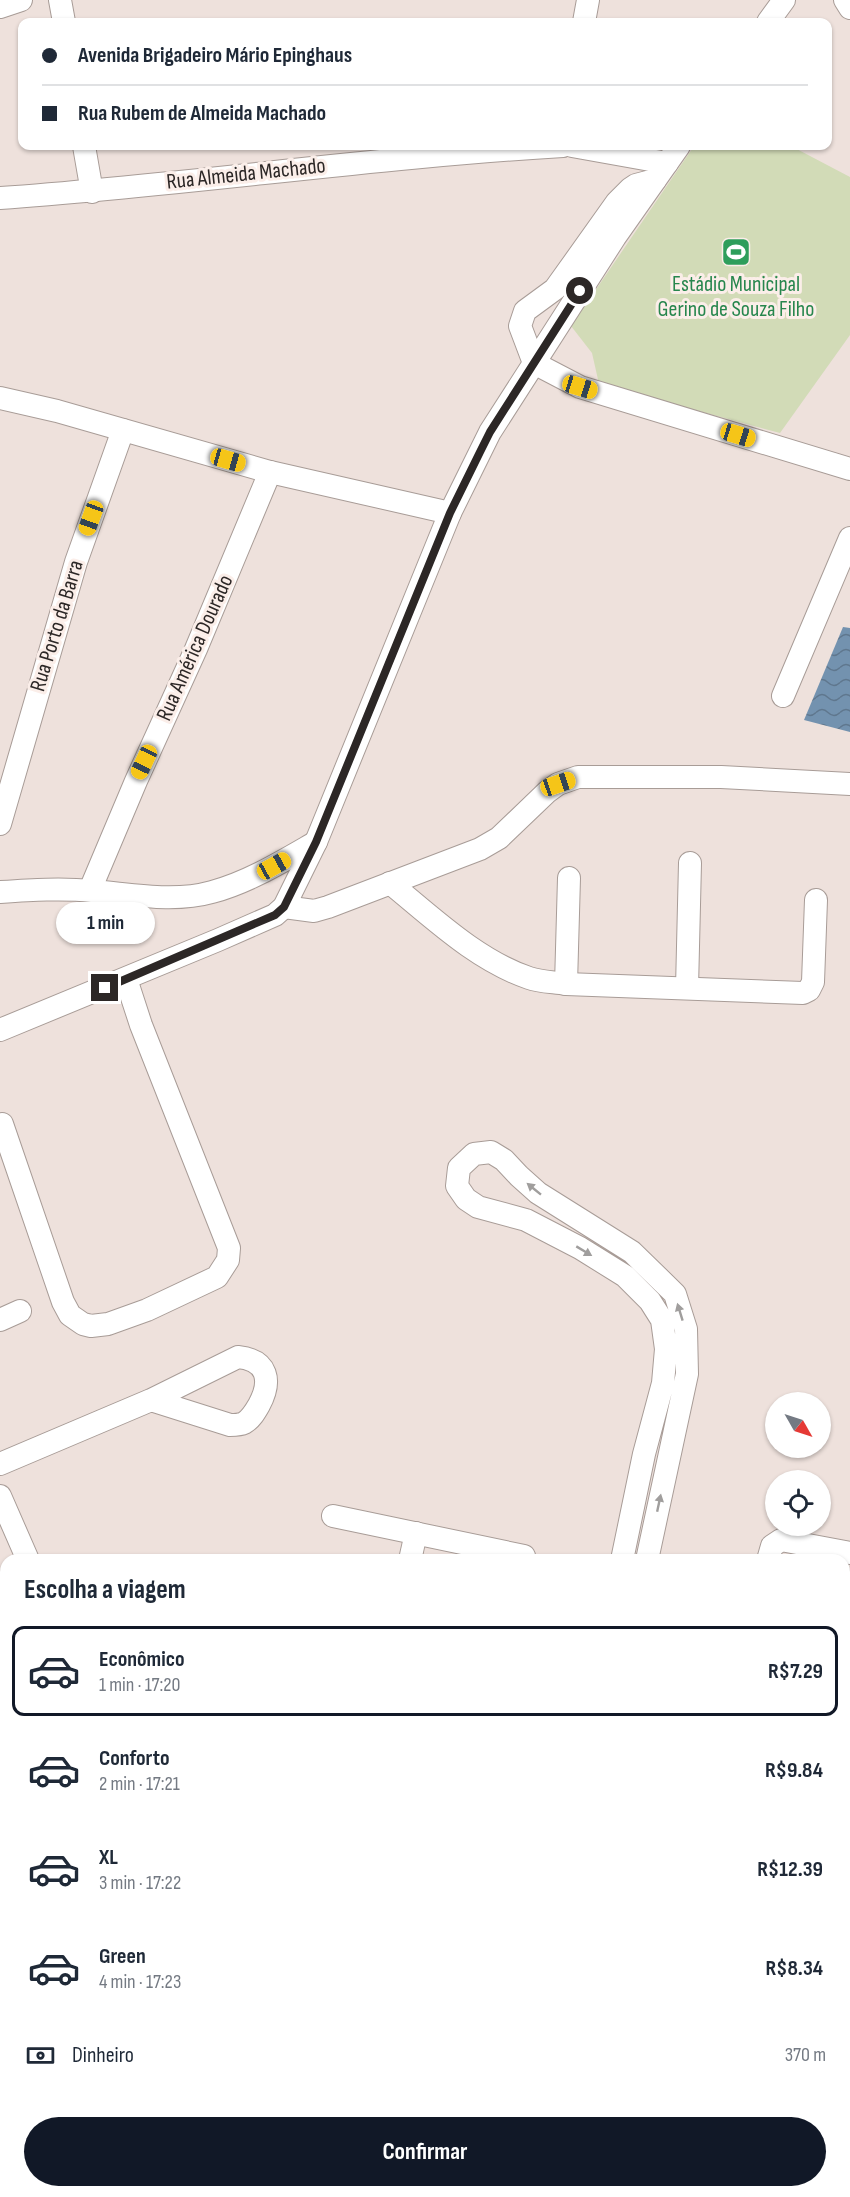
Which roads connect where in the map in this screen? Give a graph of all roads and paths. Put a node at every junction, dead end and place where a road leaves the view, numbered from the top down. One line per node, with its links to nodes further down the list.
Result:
1 (21, 0): 6 (street)
2 (60, 0): 8 (street)
3 (588, 0): 9 (street)
4 (784, 0): 10 (street)
5 (845, 0): 7 (street)
6 (0, 7)
7 (850, 8)
8 (63, 18)
9 (585, 18)
10 (771, 18)
11 (85, 150): 15 (street)
12 (513, 150): 15 (street, Rua Almeida Machado)
13 (594, 150): 14 (street)
14 (667, 163): 17 (street); 17 (street)
15 (92, 192): 16 (street, Rua Almeida Machado)
16 (0, 198)
17 (534, 363): 20 (street); 22 (street)
18 (0, 398): 19 (street)
19 (123, 430): 21 (street); 26 (street, Rua Porto da Barra)
20 (850, 469)
21 (270, 471): 22 (street); 31 (street, Rua América Dourado)
22 (450, 513): 27 (street)
23 (850, 538): 24 (street)
24 (783, 696)
25 (850, 784): 30 (street)
26 (0, 824)
27 (316, 842): 31 (street); 34 (street)
28 (690, 863): 37 (street)
29 (569, 878): 36 (street)
30 (390, 883): 34 (street); 36 (street)
31 (90, 890): 32 (street)
32 (0, 892)
33 (816, 900): 37 (street)
34 (284, 907): 35 (street)
35 (126, 979): 38 (street); 39 (street)
36 (566, 984): 37 (street)
37 (687, 987)
38 (0, 1030)
39 (2, 1124)
40 (152, 1400): 40 (street); 41 (street)
41 (0, 1464)
42 (0, 1496): 45 (street)
43 (333, 1516): 44 (street)
44 (416, 1533): 46 (street); 47 (street)
45 (25, 1554)
46 (411, 1554)
47 (515, 1554)
48 (623, 1554): 49 (street, one-way to 48)
49 (647, 1554)
50 (770, 1554): 51 (street)
51 (850, 1554)

